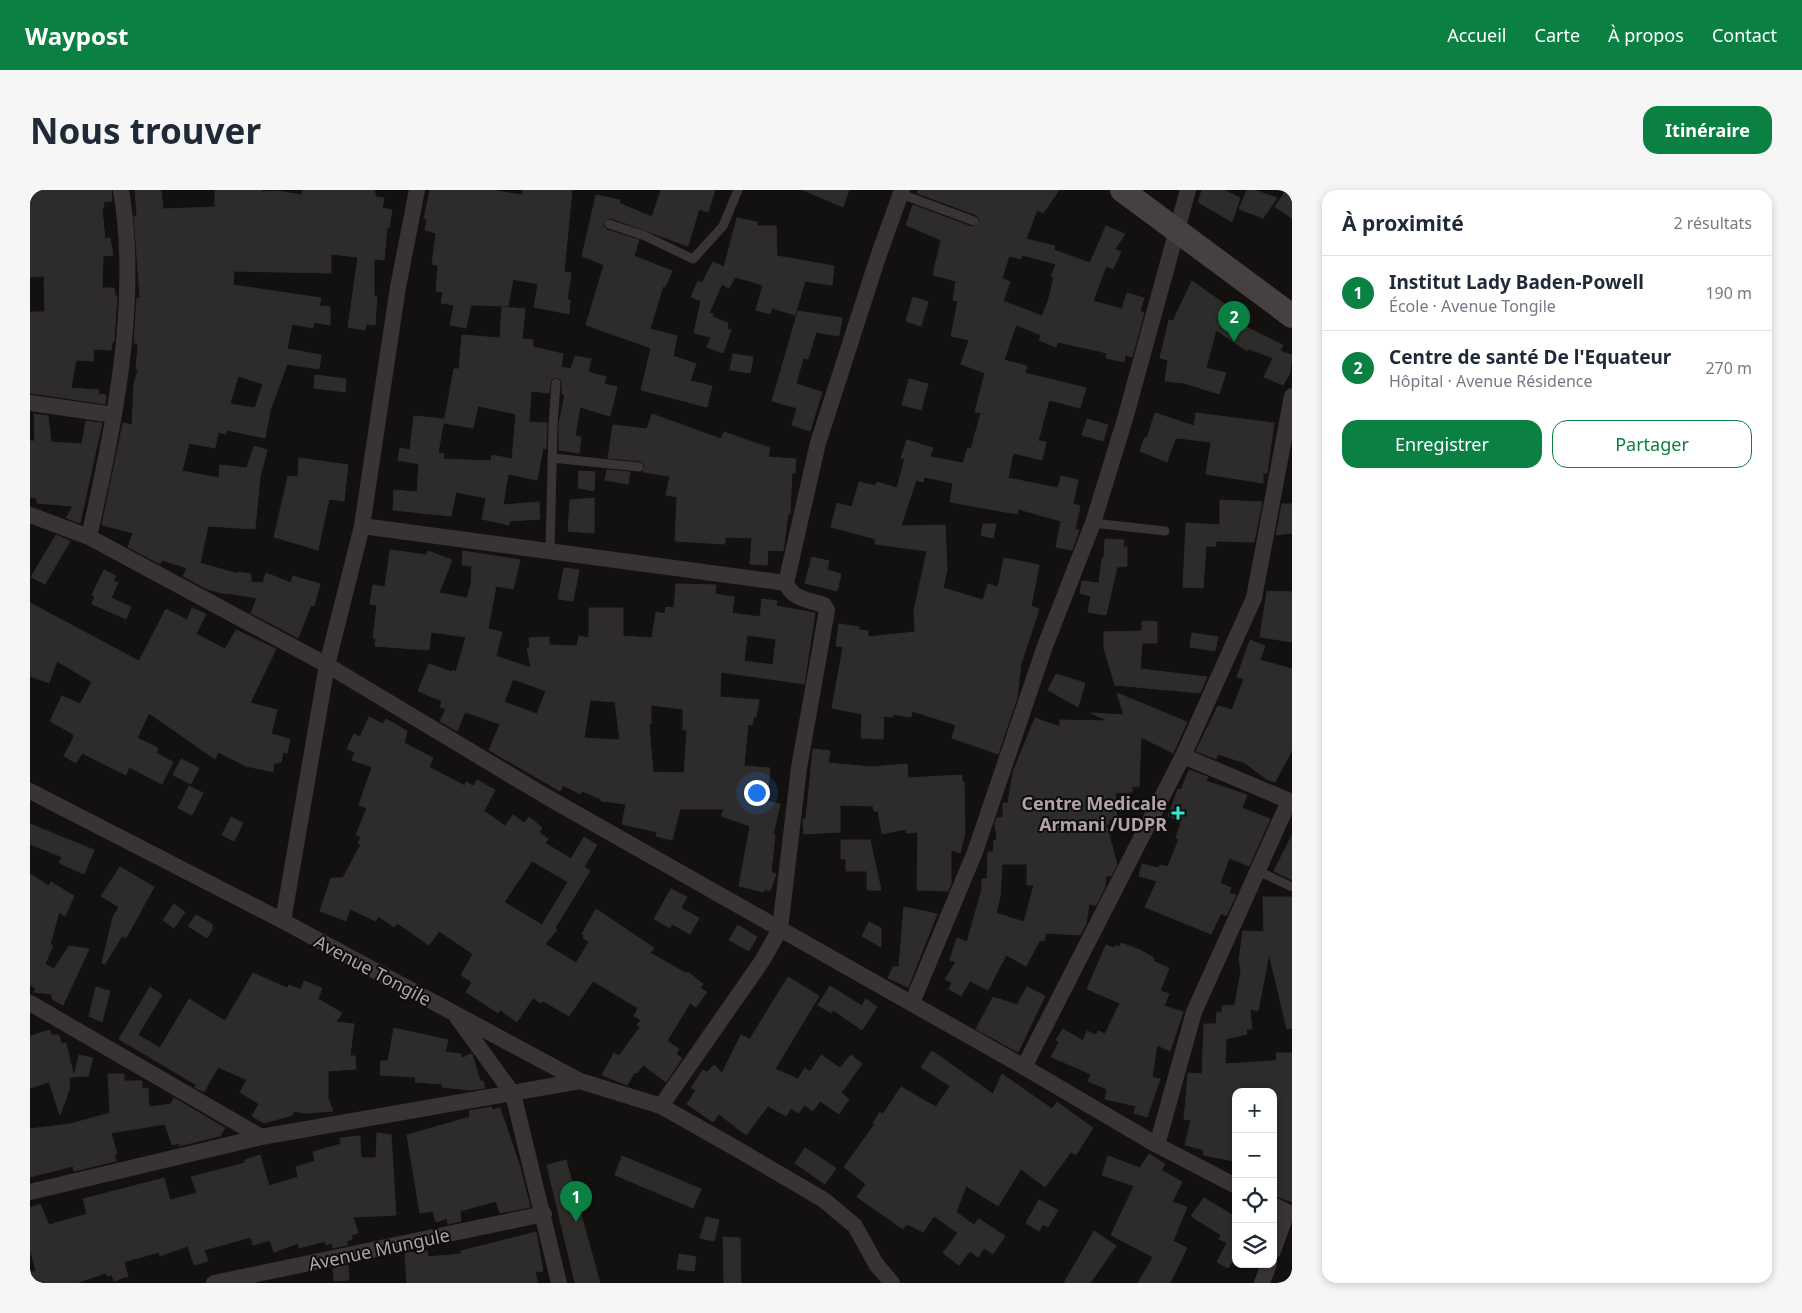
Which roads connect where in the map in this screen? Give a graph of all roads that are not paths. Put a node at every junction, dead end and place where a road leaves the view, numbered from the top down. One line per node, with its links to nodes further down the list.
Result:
1 (120, 190): 14 (street)
2 (417, 190): 19 (street)
3 (738, 190): 8 (lane)
4 (1122, 190): 9 (main road)
5 (1188, 190): 9 (street)
6 (902, 192): 7 (lane); 23 (street)
7 (974, 221)
8 (609, 224)
9 (1177, 231): 10 (main road); 18 (street)
10 (1292, 316)
11 (556, 384): 15 (lane)
12 (1292, 396): 25 (street)
13 (30, 403): 14 (street)
14 (114, 414): 21 (street)
15 (552, 458): 16 (lane); 22 (lane)
16 (639, 467)
17 (30, 515): 21 (street)
18 (1093, 523): 20 (lane); 33 (street)
19 (362, 526): 22 (street); 24 (street)
20 (1165, 531)
21 (89, 537): 24 (street)
22 (550, 551): 23 (street)
23 (786, 583): 31 (street)
24 (327, 665): 30 (street); 31 (street)
25 (1183, 756): 27 (street); 35 (street)
26 (30, 791): 30 (street, Avenue Tongile)
27 (1291, 802): 28 (street)
28 (1258, 871): 29 (lane); 40 (street)
29 (1292, 887)
30 (283, 921): 34 (street, Avenue Tongile)
31 (780, 929): 33 (street); 38 (street)
32 (30, 1003): 39 (street)
33 (912, 1003): 35 (street)
34 (454, 1013): 36 (street); 37 (street, Avenue Tongile)
35 (1024, 1067): 40 (street)
36 (580, 1080): 37 (street); 38 (street)
37 (513, 1094): 39 (street); 44 (street, Avenue Tongile)
38 (661, 1106): 49 (street)
39 (261, 1137): 42 (street)
40 (1157, 1145): 41 (street)
41 (1232, 1184)
42 (30, 1192)
43 (1284, 1210): 45 (street)
44 (544, 1214): 47 (street, Avenue Mungule); 48 (street, Avenue Tongile)
45 (1277, 1236)
46 (1268, 1268): 50 (street)
47 (214, 1283)
48 (559, 1283)
49 (892, 1283)
50 (1262, 1283)

